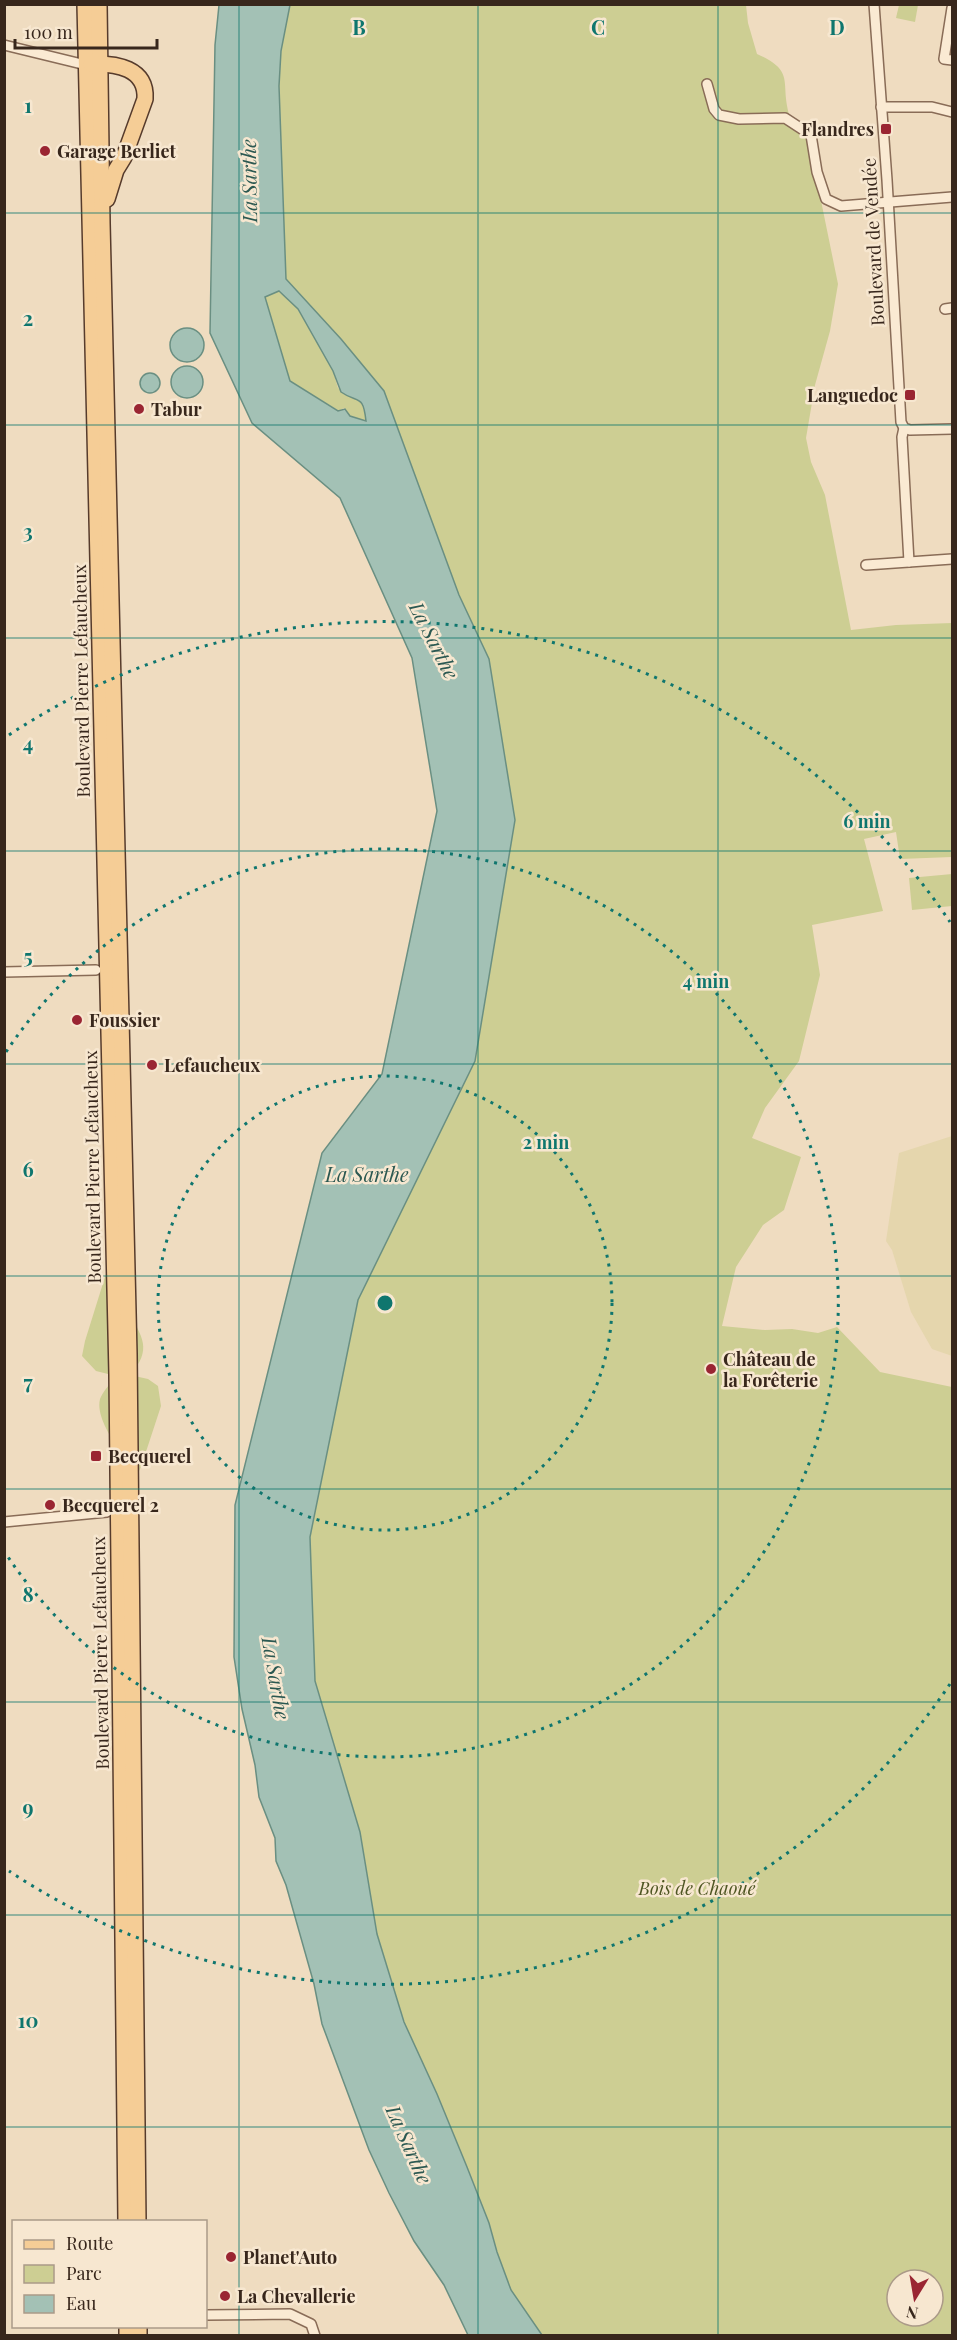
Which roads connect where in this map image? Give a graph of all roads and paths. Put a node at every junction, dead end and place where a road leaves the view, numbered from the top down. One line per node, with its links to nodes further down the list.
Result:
1 (85, 4): 7 (main road, Boulevard Pierre Lefaucheux)
2 (99, 4): 7 (main road, Boulevard Pierre Lefaucheux)
3 (874, 4): 9 (street, Boulevard de Vendée)
4 (952, 8): 6 (street)
5 (4, 45): 7 (street)
6 (952, 60)
7 (93, 64): 13 (main road, Boulevard Pierre Lefaucheux); 13 (main road); 21 (main road, Boulevard Pierre Lefaucheux)
8 (707, 84): 12 (street)
9 (881, 107): 10 (street); 12 (street, Boulevard de Vendée)
10 (952, 112)
11 (952, 197): 12 (street)
12 (888, 202): 14 (street, Boulevard de Vendée)
13 (102, 223): 21 (main road, Boulevard Pierre Lefaucheux)
14 (904, 428): 15 (street); 17 (street, Boulevard de Vendée)
15 (952, 429)
16 (952, 559): 17 (street)
17 (909, 562): 18 (street)
18 (866, 565)
19 (96, 970): 20 (street)
20 (4, 972)
21 (123, 1375): 24 (main road, Boulevard Pierre Lefaucheux); 25 (main road, Boulevard Pierre Lefaucheux)
22 (107, 1512): 23 (street)
23 (4, 1522)
24 (126, 2220)
25 (138, 2220)
26 (207, 2315): 27 (street)
27 (315, 2336)

